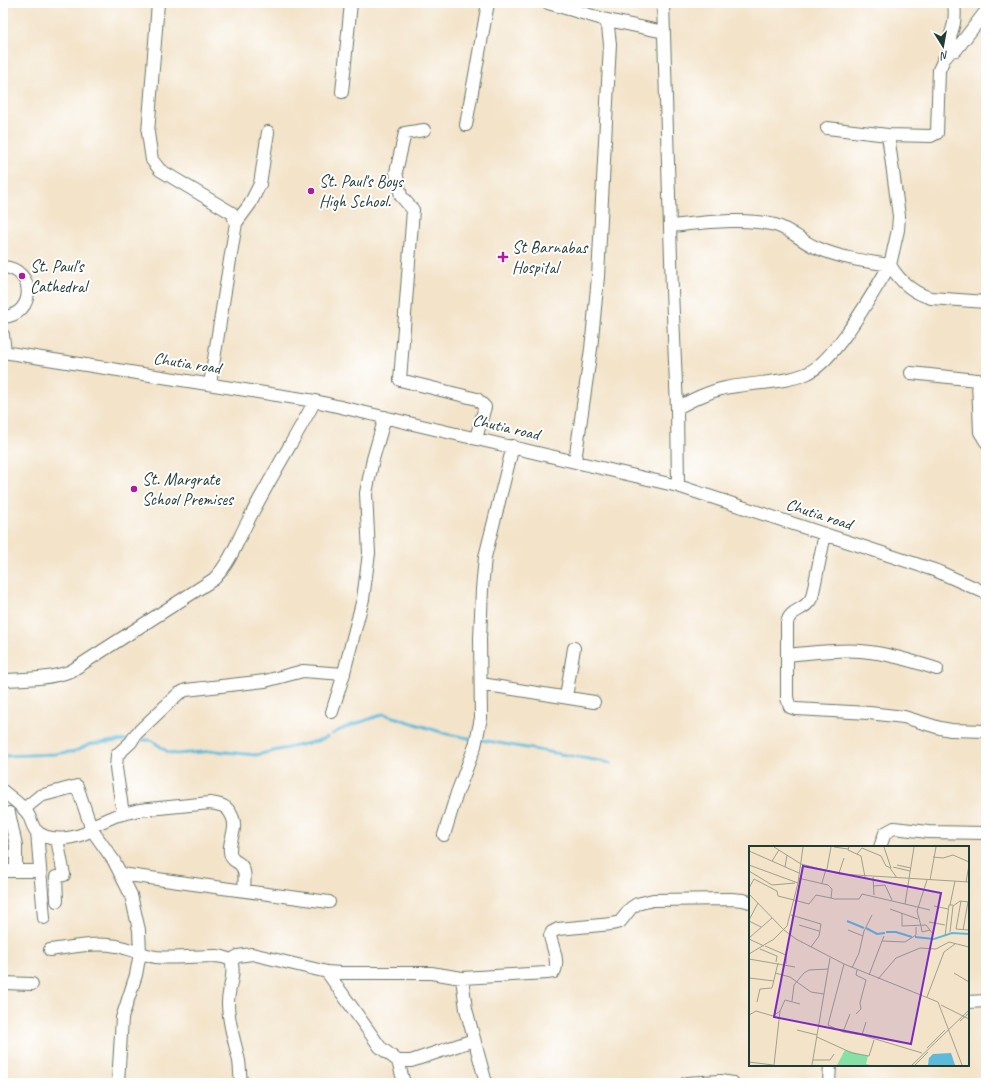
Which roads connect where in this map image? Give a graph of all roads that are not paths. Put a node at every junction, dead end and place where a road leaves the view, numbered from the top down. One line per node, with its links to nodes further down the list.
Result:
1 (158, 3): 17 (street)
2 (351, 3): 11 (street)
3 (488, 3): 12 (street)
4 (548, 3): 8 (street)
5 (664, 3): 9 (street)
6 (954, 3): 10 (street)
7 (986, 11): 10 (street)
8 (603, 19): 9 (street); 34 (street)
9 (664, 32): 18 (street)
10 (951, 51): 16 (street)
11 (342, 92)
12 (466, 125)
13 (827, 128): 16 (street)
14 (424, 130): 31 (street)
15 (268, 132): 17 (street)
16 (888, 135): 19 (street)
17 (236, 223): 27 (street)
18 (670, 226): 19 (street); 29 (street)
19 (890, 265): 21 (street); 29 (street)
20 (3, 266): 22 (street)
21 (986, 302)
22 (3, 317)
23 (3, 336): 24 (street)
24 (4, 352): 27 (street, Chutia road)
25 (911, 373): 26 (street)
26 (982, 381): 32 (street)
27 (210, 384): 28 (street, Chutia road)
28 (315, 401): 30 (street, Chutia road); 42 (street)
29 (677, 408): 35 (street)
30 (385, 417): 31 (street, Chutia road); 41 (street)
31 (476, 438): 33 (street, Chutia road)
32 (986, 442)
33 (513, 446): 34 (street, Chutia road); 43 (street)
34 (575, 461): 35 (street, Chutia road)
35 (678, 486): 36 (street, Chutia road)
36 (825, 534): 37 (street, Chutia road); 39 (street)
37 (986, 593)
38 (574, 648): 44 (street)
39 (787, 655): 40 (street); 47 (street)
40 (937, 669)
41 (344, 674): 46 (street); 51 (street)
42 (3, 680)
43 (481, 684): 44 (street); 55 (street)
44 (566, 697): 45 (street)
45 (594, 702)
46 (332, 712)
47 (986, 731)
48 (3, 791): 49 (street)
49 (22, 808): 50 (street); 52 (street); 53 (street)
50 (6, 814): 59 (street)
51 (123, 814): 52 (street); 62 (street)
52 (93, 828): 56 (street); 61 (street)
53 (37, 831): 56 (street); 60 (street)
54 (986, 833): 57 (street)
55 (444, 836)
56 (57, 839): 64 (street)
57 (880, 846)
58 (3, 871): 59 (street)
59 (16, 871): 60 (street)
60 (40, 871): 66 (street)
61 (121, 874): 62 (street); 68 (street)
62 (244, 891): 65 (street)
63 (748, 900): 71 (street)
64 (57, 901)
65 (329, 902)
66 (44, 918)
67 (50, 950): 68 (street)
68 (140, 953): 69 (street); 79 (street)
69 (230, 960): 70 (street); 80 (street)
70 (328, 972): 71 (street); 77 (street)
71 (462, 978): 76 (street)
72 (3, 983): 73 (street)
73 (32, 984)
74 (986, 1001): 75 (street)
75 (969, 1002)
76 (474, 1040): 77 (street); 82 (street)
77 (398, 1061): 81 (street)
78 (830, 1066): 85 (street)
79 (118, 1083)
80 (241, 1083)
81 (404, 1083)
82 (486, 1083)
83 (686, 1083): 84 (street)
84 (732, 1083)
85 (829, 1083)

